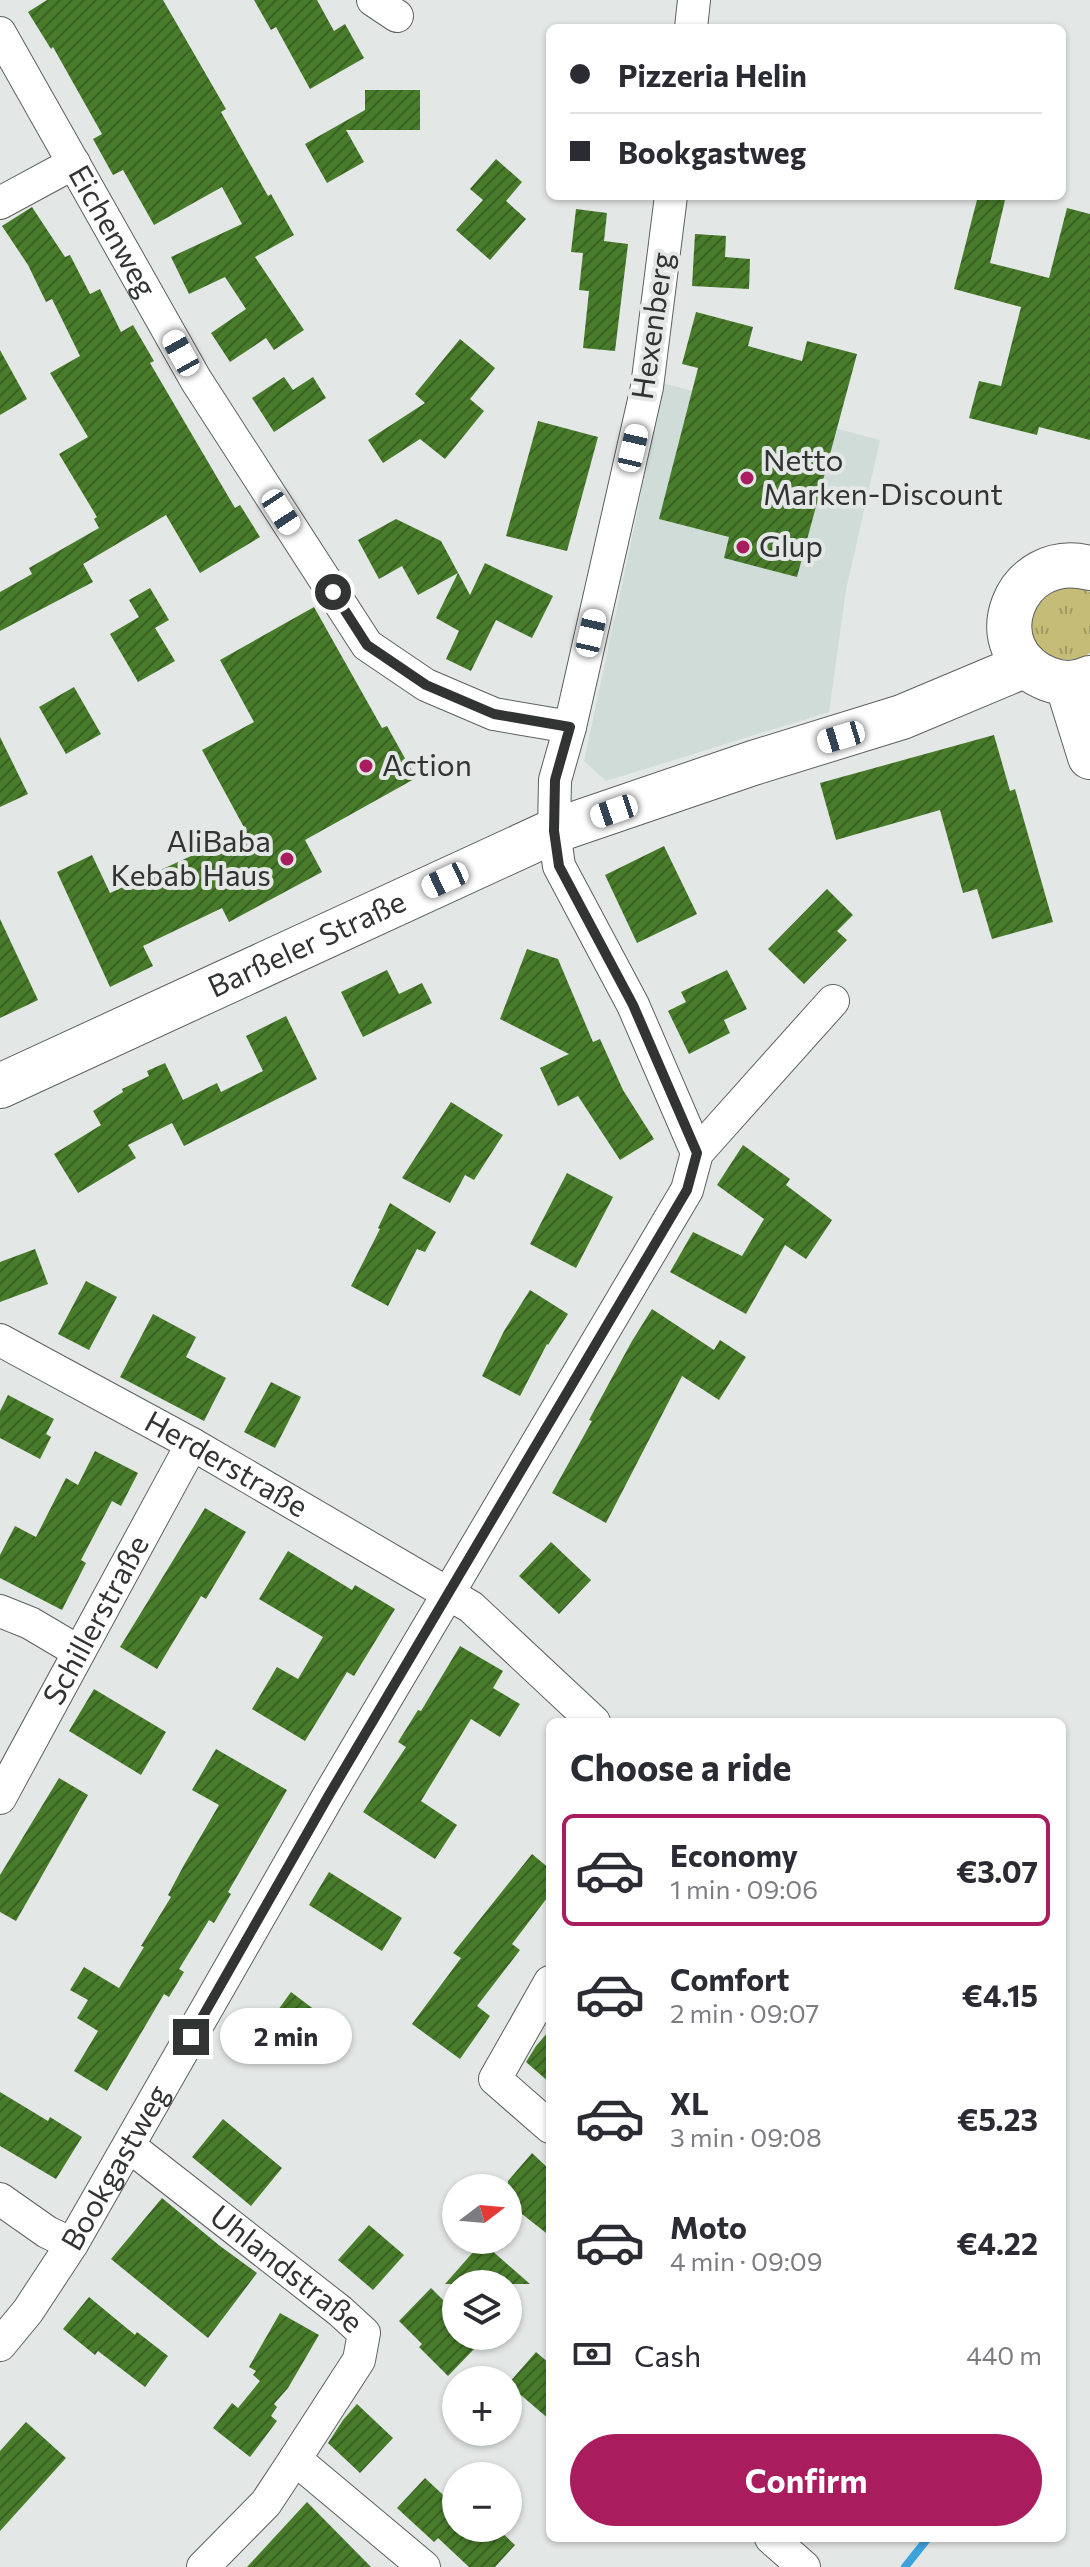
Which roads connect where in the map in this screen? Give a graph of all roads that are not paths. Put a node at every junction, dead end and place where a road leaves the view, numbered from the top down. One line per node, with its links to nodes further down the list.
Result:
1 (694, 0): 2 (street)
2 (691, 24)
3 (0, 33): 4 (street, Eichenweg)
4 (74, 163): 6 (street); 12 (street, Eichenweg)
5 (670, 200): 12 (street, Hexenberg)
6 (0, 203)
7 (1085, 559): 8 (street)
8 (1009, 621): 9 (street); 11 (street, Barßeler Straße)
9 (1026, 665): 10 (street); 11 (street, Barßeler Straße)
10 (1078, 681): 13 (street)
11 (935, 703): 14 (street, Barßeler Straße)
12 (570, 727): 14 (street, Hexenberg)
13 (1090, 757)
14 (554, 831): 16 (street, Barßeler Straße); 17 (street)
15 (833, 1001): 17 (street, Bookgastweg)
16 (0, 1086)
17 (697, 1153): 20 (street, Bookgastweg)
18 (0, 1340): 19 (street, Herderstraße)
19 (192, 1444): 20 (street, Herderstraße); 22 (street, Schillerstraße)
20 (450, 1595): 23 (street, Herderstraße); 27 (street, Bookgastweg)
21 (0, 1611): 22 (street)
22 (79, 1652): 24 (street, Schillerstraße)
23 (590, 1718)
24 (0, 1798)
25 (546, 1989): 26 (street)
26 (546, 2124)
27 (129, 2146): 29 (street, Bookgastweg); 31 (street, Uhlandstraße)
28 (0, 2199): 29 (street)
29 (72, 2244): 30 (street, Bookgastweg)
30 (0, 2345)
31 (295, 2459): 33 (street, Uhlandstraße); 34 (street)
32 (776, 2542): 35 (street)
33 (203, 2567)
34 (424, 2567)
35 (804, 2567)

